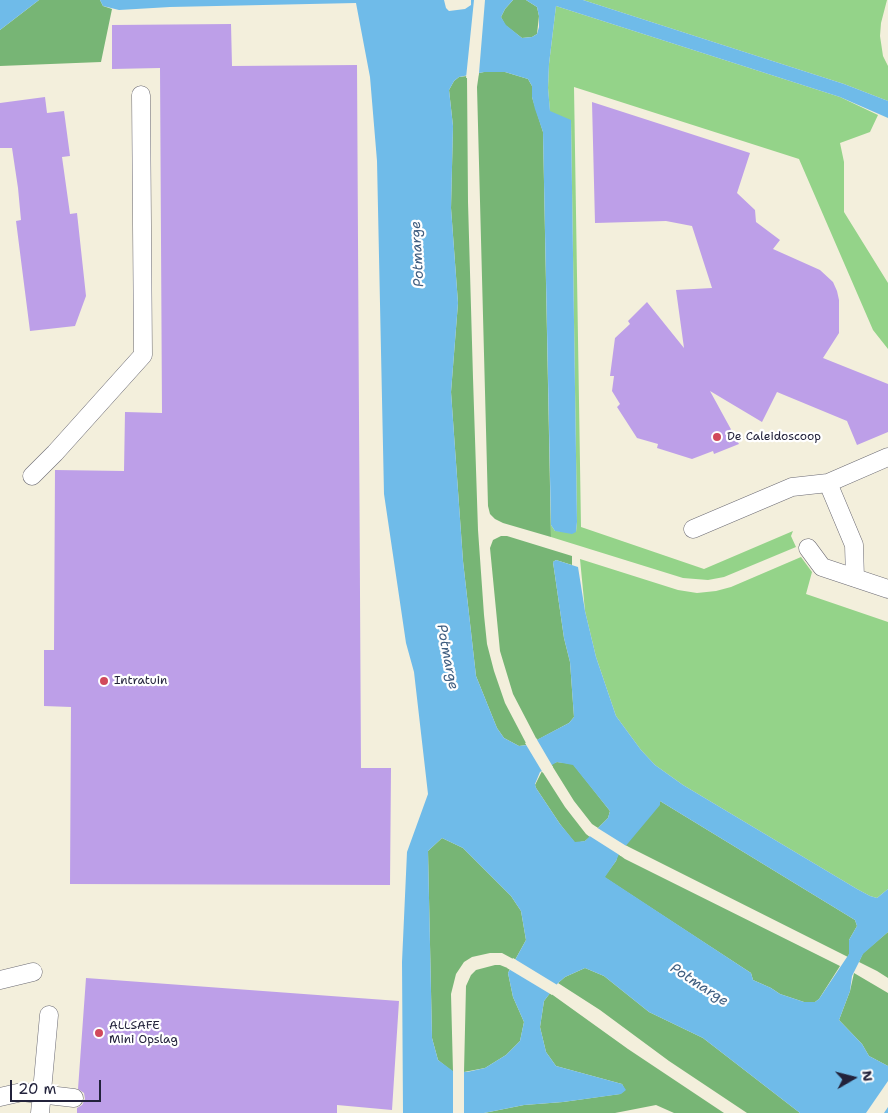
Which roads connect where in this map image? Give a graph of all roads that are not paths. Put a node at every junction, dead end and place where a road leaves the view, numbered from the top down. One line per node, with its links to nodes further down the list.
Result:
1 (141, 94): 3 (lane)
2 (888, 457): 4 (lane)
3 (32, 476)
4 (828, 483): 5 (lane); 7 (lane)
5 (693, 530)
6 (808, 548): 7 (lane)
7 (854, 578): 8 (lane)
8 (888, 589)
9 (33, 972): 10 (lane)
10 (0, 980)
11 (49, 1015): 12 (lane)
12 (42, 1094): 13 (lane); 14 (lane); 15 (lane)
13 (0, 1097)
14 (74, 1098)
15 (40, 1113)

